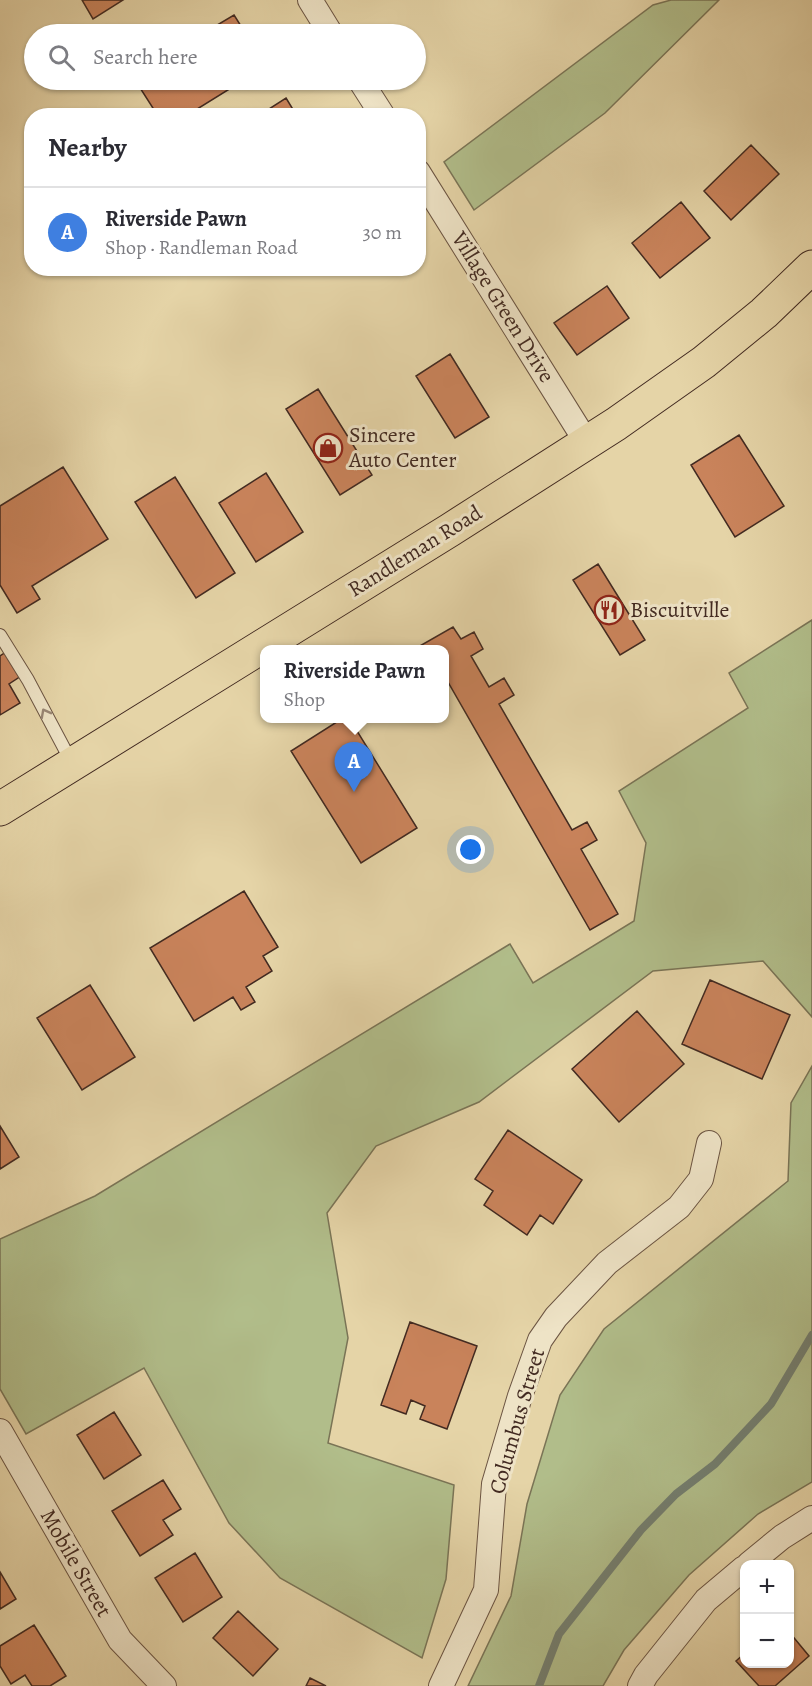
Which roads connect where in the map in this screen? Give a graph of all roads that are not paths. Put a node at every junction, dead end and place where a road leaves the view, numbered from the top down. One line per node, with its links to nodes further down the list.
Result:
1 (310, 0): 2 (street)
2 (326, 24)
3 (366, 90): 4 (street)
4 (378, 108)
5 (426, 185): 7 (street, Village Green Drive)
6 (812, 267): 7 (main road, Randleman Road)
7 (587, 443): 9 (main road, Randleman Road)
8 (0, 635): 11 (lane, one-way to 8)
9 (265, 645)
10 (260, 648): 11 (main road, Randleman Road)
11 (73, 764): 12 (main road, Randleman Road)
12 (0, 809)
13 (709, 1143): 19 (street, Columbus Street)
14 (0, 1431): 18 (street, Mobile Street)
15 (812, 1518): 16 (street)
16 (754, 1560)
17 (740, 1571): 20 (street)
18 (165, 1686)
19 (441, 1686)
20 (640, 1686)

